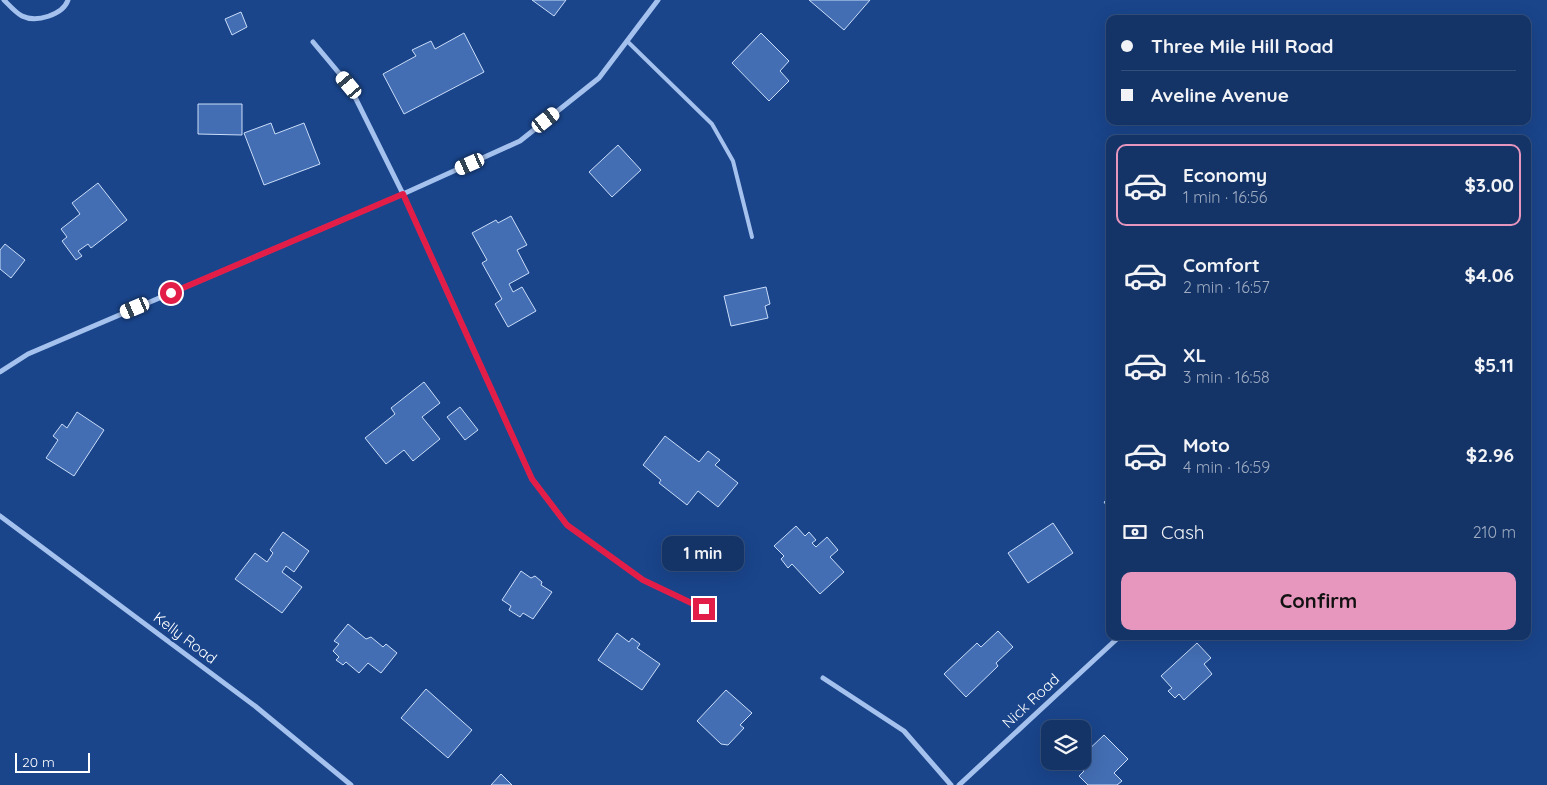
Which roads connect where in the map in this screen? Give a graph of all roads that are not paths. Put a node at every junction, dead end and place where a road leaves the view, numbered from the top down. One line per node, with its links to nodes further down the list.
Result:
1 (4, 0): 2 (street)
2 (68, 0)
3 (658, 0): 4 (street)
4 (627, 41): 6 (street); 7 (lane)
5 (313, 42): 6 (street)
6 (403, 194): 8 (street); 10 (street)
7 (752, 237)
8 (0, 372)
9 (0, 516): 13 (street, Kelly Road)
10 (704, 609)
11 (1116, 640): 15 (street, Nick Road)
12 (824, 678): 14 (street)
13 (351, 785)
14 (951, 785)
15 (959, 785)

